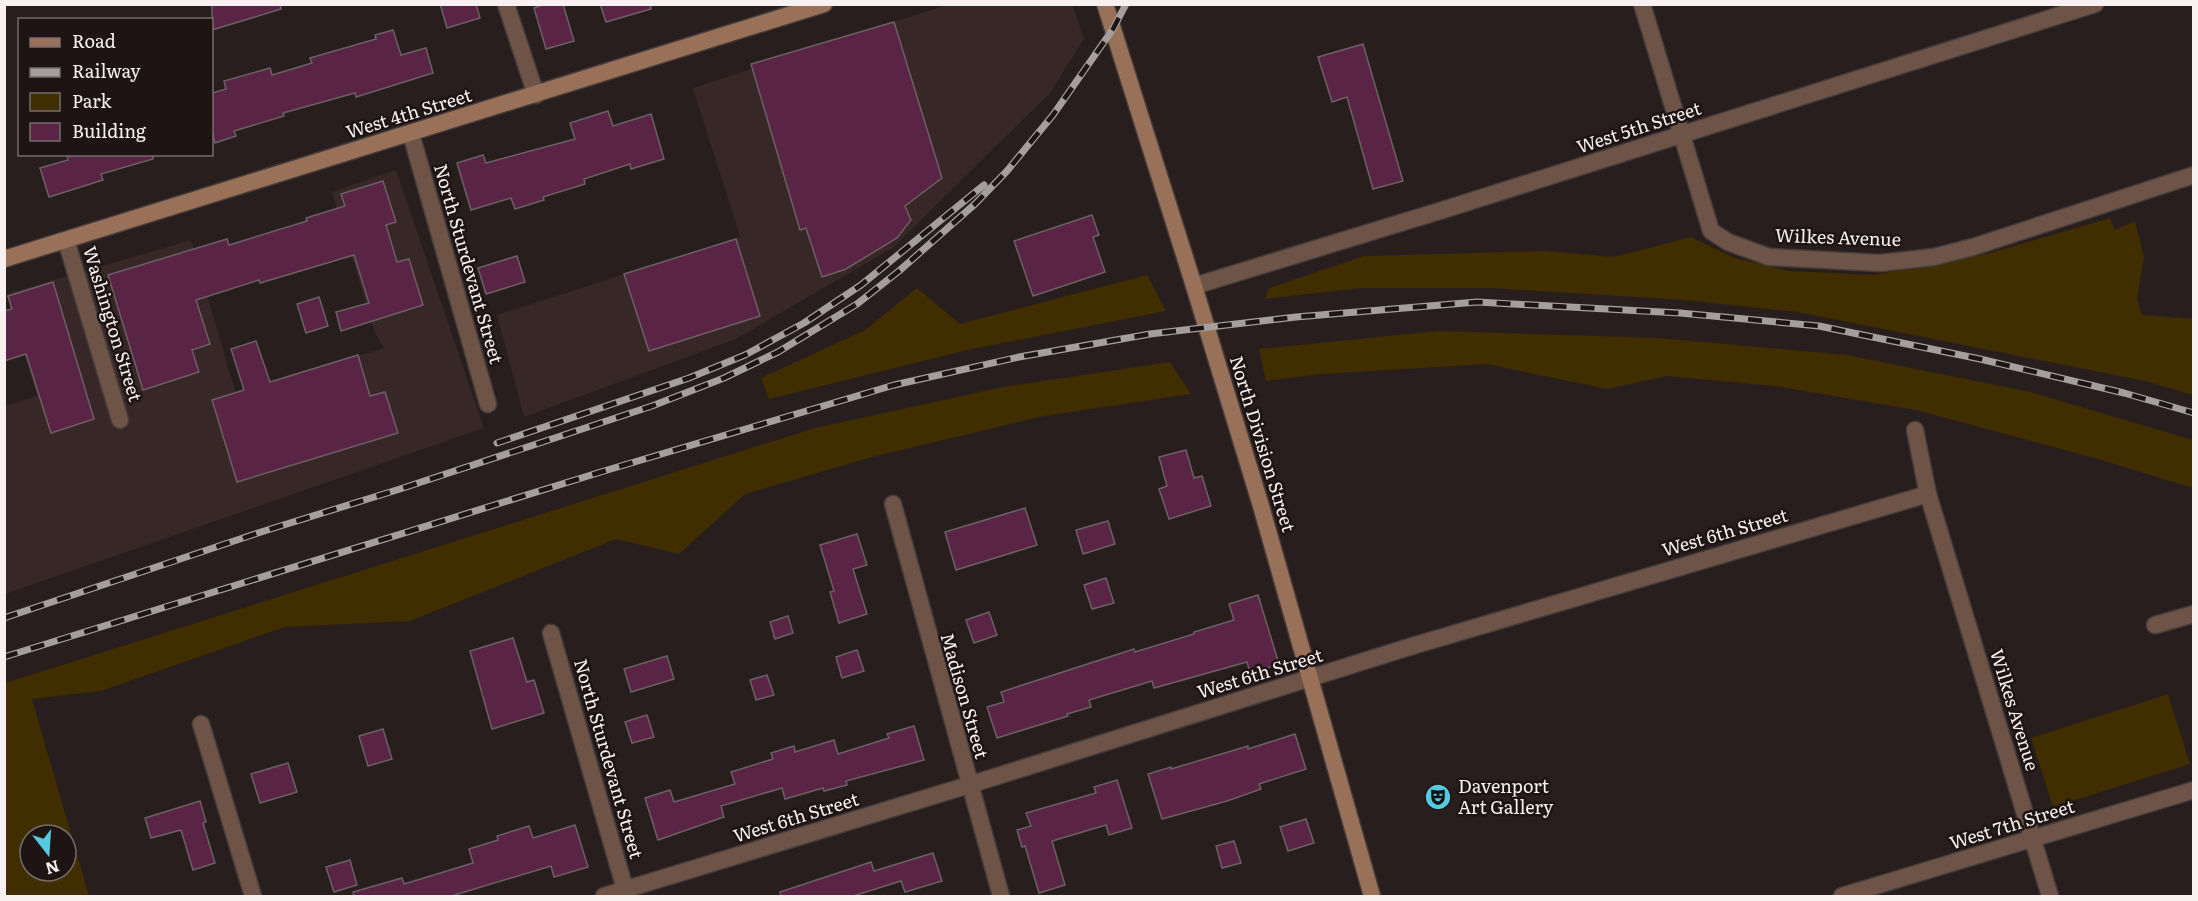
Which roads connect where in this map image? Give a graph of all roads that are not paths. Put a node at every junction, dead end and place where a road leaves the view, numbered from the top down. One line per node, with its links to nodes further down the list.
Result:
1 (506, 4): 6 (street)
2 (824, 4): 6 (main road, West 4th Street)
3 (1105, 4): 12 (main road, North Division Street)
4 (1642, 4): 8 (street, Wilkes Avenue)
5 (2095, 4): 8 (street, West 5th Street)
6 (536, 95): 7 (main road, West 4th Street)
7 (411, 134): 10 (main road, West 4th Street); 13 (street, North Sturdevant Street)
8 (1681, 135): 9 (street, Wilkes Avenue); 12 (street, West 5th Street)
9 (2193, 176)
10 (66, 240): 11 (main road, West 4th Street); 14 (street, Washington Street)
11 (4, 259)
12 (1194, 286): 21 (main road, North Division Street)
13 (488, 404)
14 (120, 420)
15 (1915, 430): 16 (street, Wilkes Avenue)
16 (1928, 494): 21 (street, West 6th Street); 25 (street, Wilkes Avenue)
17 (893, 504): 23 (street, Madison Street)
18 (2193, 615): 19 (street)
19 (2155, 625)
20 (551, 633): 26 (street, North Sturdevant Street)
21 (1310, 679): 23 (street, West 6th Street); 30 (main road, North Division Street)
22 (201, 724): 27 (street)
23 (969, 785): 26 (street, West 6th Street); 29 (street, Madison Street)
24 (2193, 790): 25 (street, West 7th Street)
25 (2034, 838): 31 (street, West 7th Street); 32 (street, Wilkes Avenue)
26 (626, 893): 28 (street, West 6th Street)
27 (253, 897)
28 (604, 897)
29 (1001, 897)
30 (1372, 897)
31 (1842, 897)
32 (2050, 897)

